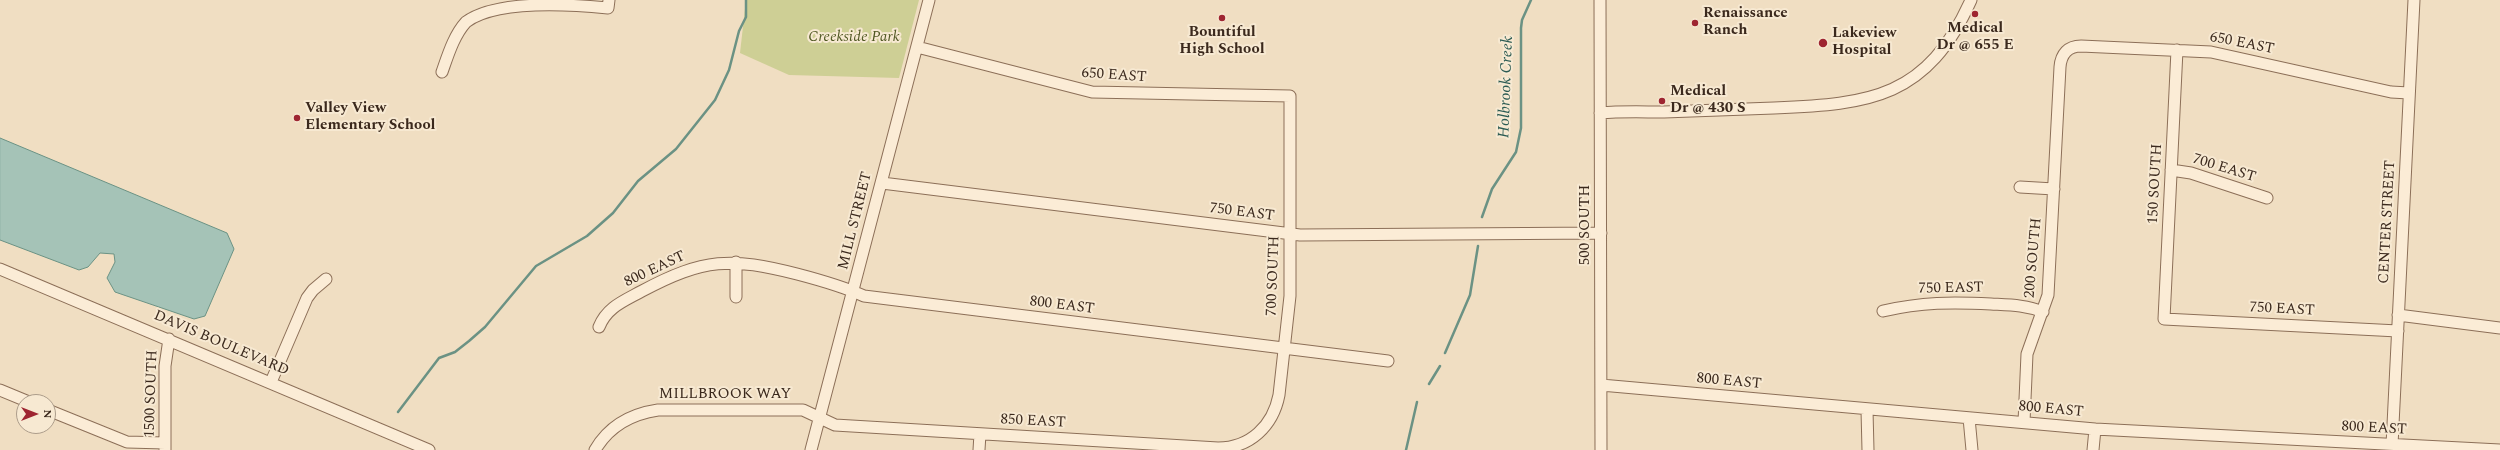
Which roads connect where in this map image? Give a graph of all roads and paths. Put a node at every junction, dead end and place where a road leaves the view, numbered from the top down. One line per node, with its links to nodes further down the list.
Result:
1 (929, 0): 6 (street, MILL STREET)
2 (1600, 0): 12 (street, 500 SOUTH)
3 (1971, 0): 12 (street)
4 (2414, 0): 10 (street, CENTER STREET)
5 (608, 4): 9 (street)
6 (917, 47): 11 (street, 650 EAST); 14 (street, MILL STREET)
7 (2067, 50): 8 (street, 650 EAST); 16 (street, 200 SOUTH)
8 (2177, 50): 10 (street, 650 EAST); 13 (street, 150 SOUTH)
9 (442, 72)
10 (2410, 93): 27 (street, CENTER STREET)
11 (1290, 96): 19 (street, 700 SOUTH)
12 (1600, 113): 18 (street, 500 SOUTH)
13 (2171, 170): 17 (street, 700 EAST); 28 (street, 150 SOUTH)
14 (882, 183): 19 (street, 750 EAST); 23 (street, MILL STREET)
15 (2020, 187): 16 (street)
16 (2054, 189): 26 (street, 200 SOUTH)
17 (2266, 198)
18 (1601, 233): 19 (street, 750 EAST); 36 (street, 500 SOUTH)
19 (1291, 234): 33 (street, 700 SOUTH)
20 (736, 262): 23 (street, 800 EAST); 24 (street); 29 (street, 800 EAST)
21 (0, 269): 32 (street, DAVIS BOULEVARD)
22 (326, 279): 35 (street)
23 (854, 291): 33 (street, 800 EAST); 41 (street, MILL STREET)
24 (736, 297)
25 (1883, 312): 26 (street, 750 EAST)
26 (2043, 312): 43 (street, 200 SOUTH)
27 (2398, 315): 30 (street); 31 (street, CENTER STREET)
28 (2164, 319): 31 (street, 750 EAST)
29 (599, 327)
30 (2500, 328)
31 (2398, 331): 47 (street, CENTER STREET)
32 (169, 339): 35 (street, DAVIS BOULEVARD); 48 (street, 1500 SOUTH)
33 (1285, 349): 34 (street, 800 EAST); 46 (street, 700 SOUTH)
34 (1388, 362)
35 (271, 382): 50 (street, DAVIS BOULEVARD)
36 (1601, 385): 39 (street, 800 EAST); 54 (street, 500 SOUTH)
37 (0, 390): 38 (street)
38 (16, 397)
39 (1868, 410): 42 (street, 800 EAST); 55 (street)
40 (56, 413): 48 (street)
41 (821, 417): 45 (street, 850 EAST); 51 (street, MILLBROOK WAY); 52 (street, MILL STREET)
42 (1969, 418): 43 (street, 800 EAST); 56 (street)
43 (2024, 422): 44 (street, 800 EAST)
44 (2095, 428): 49 (street, 800 EAST); 57 (street)
45 (980, 434): 46 (street, 850 EAST); 53 (street)
46 (1244, 443)
47 (2392, 445): 49 (street, 800 EAST); 58 (street, 800 EAST)
48 (165, 447)
49 (2363, 447)
50 (429, 450)
51 (595, 450)
52 (811, 450)
53 (979, 450)
54 (1601, 450)
55 (1868, 450)
56 (1972, 450)
57 (2093, 450)
58 (2494, 450)

